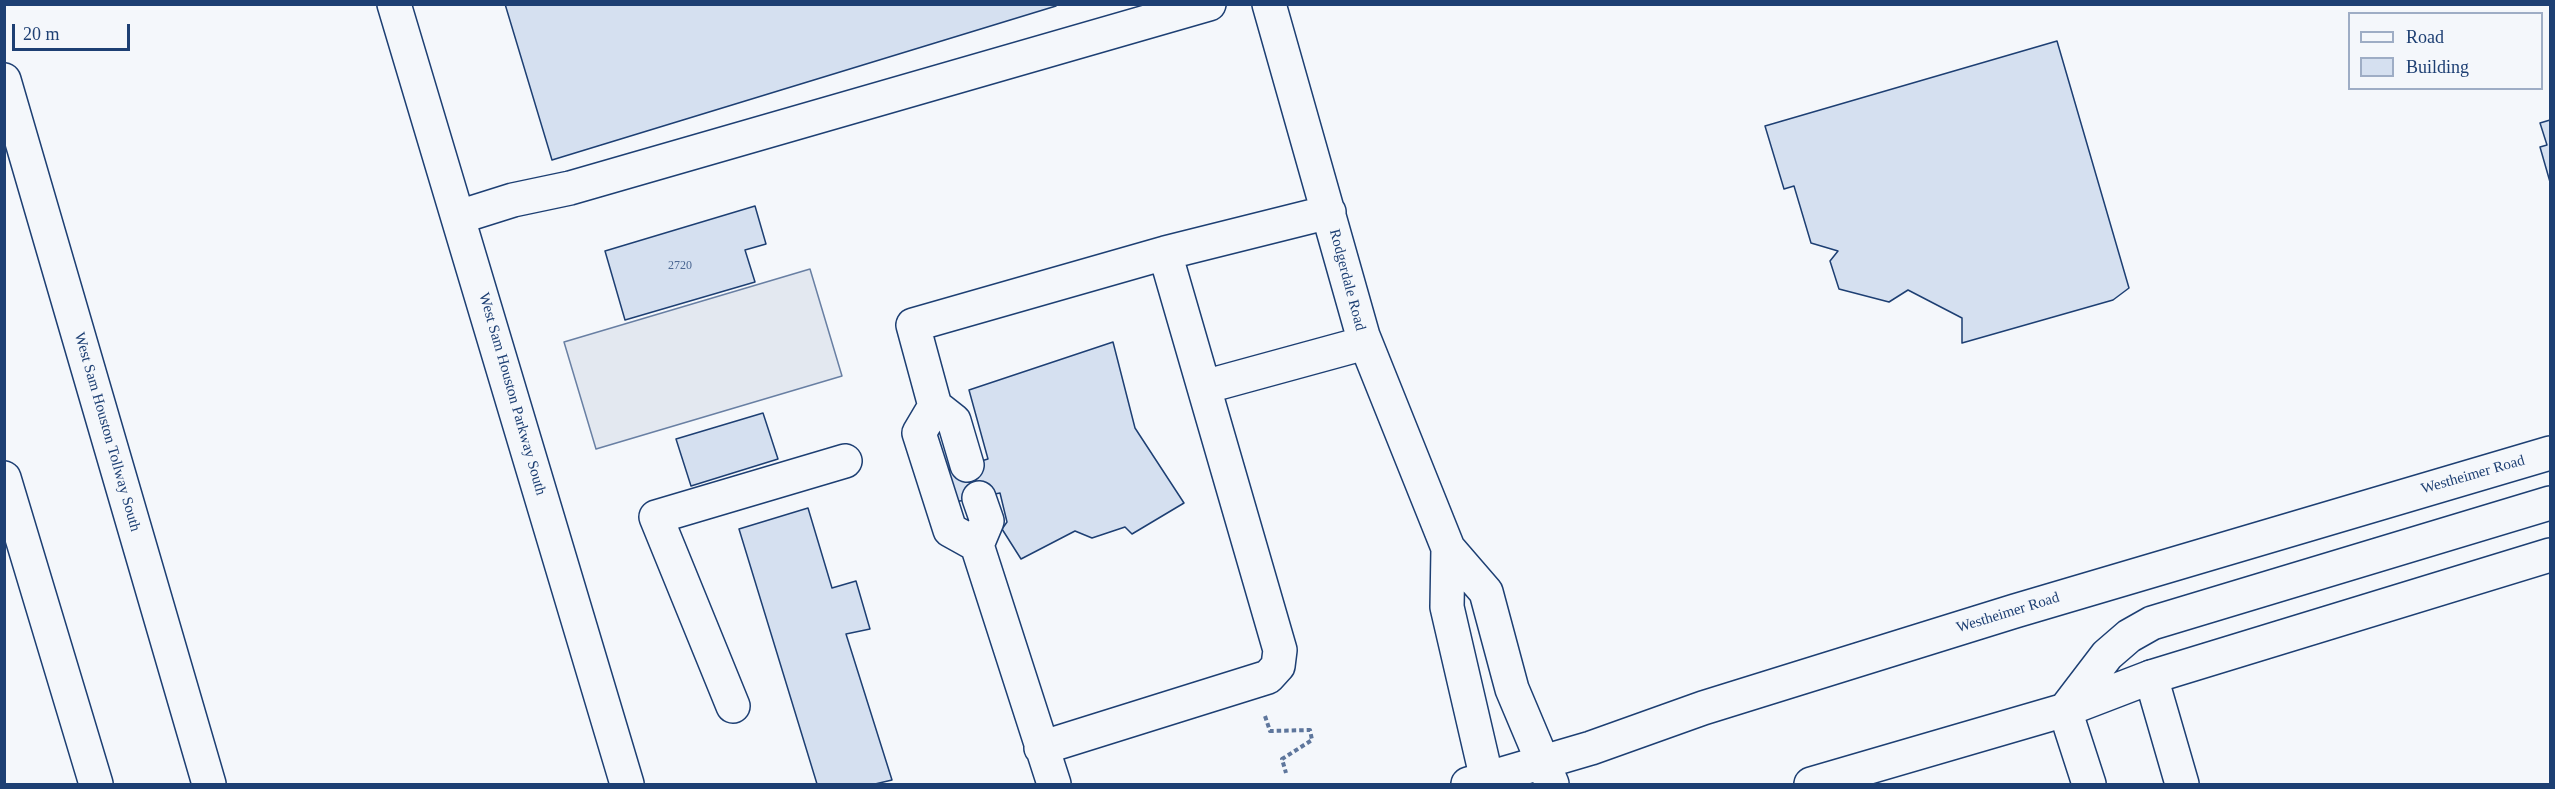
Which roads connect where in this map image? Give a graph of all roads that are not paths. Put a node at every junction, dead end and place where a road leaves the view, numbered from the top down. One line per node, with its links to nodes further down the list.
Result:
1 (394, 4): 7 (main road, West Sam Houston Parkway South)
2 (1209, 4): 4 (main road)
3 (1269, 4): 6 (main road, Rodgerdale Road)
4 (1127, 16): 7 (main road)
5 (4, 80): 28 (main road, West Sam Houston Tollway South)
6 (1329, 212): 8 (main road); 9 (main road, Rodgerdale Road)
7 (459, 217): 29 (main road, West Sam Houston Parkway South)
8 (1165, 253): 10 (main road); 11 (main road)
9 (1365, 343): 10 (main road); 18 (main road, Rodgerdale Road)
10 (1204, 387): 24 (main road)
11 (934, 406): 14 (main road); 19 (main road)
12 (2550, 453): 25 (main road, Westheimer Road)
13 (845, 461): 22 (main road)
14 (967, 465)
15 (4, 478): 27 (main road)
16 (979, 498): 19 (main road)
17 (2550, 503): 23 (main road)
18 (1448, 548): 25 (main road, Rodgerdale Road); 26 (main road, Rodgerdale Road)
19 (980, 555): 24 (main road)
20 (2550, 555): 21 (main road)
21 (2151, 677): 23 (main road); 33 (main road)
22 (733, 706)
23 (2065, 710): 31 (main road); 32 (main road)
24 (1041, 748): 30 (main road)
25 (1547, 773): 26 (main road, Westheimer Road)
26 (1481, 783)
27 (96, 784)
28 (209, 784)
29 (627, 784)
30 (1054, 784)
31 (1811, 784)
32 (2089, 784)
33 (2182, 784)

